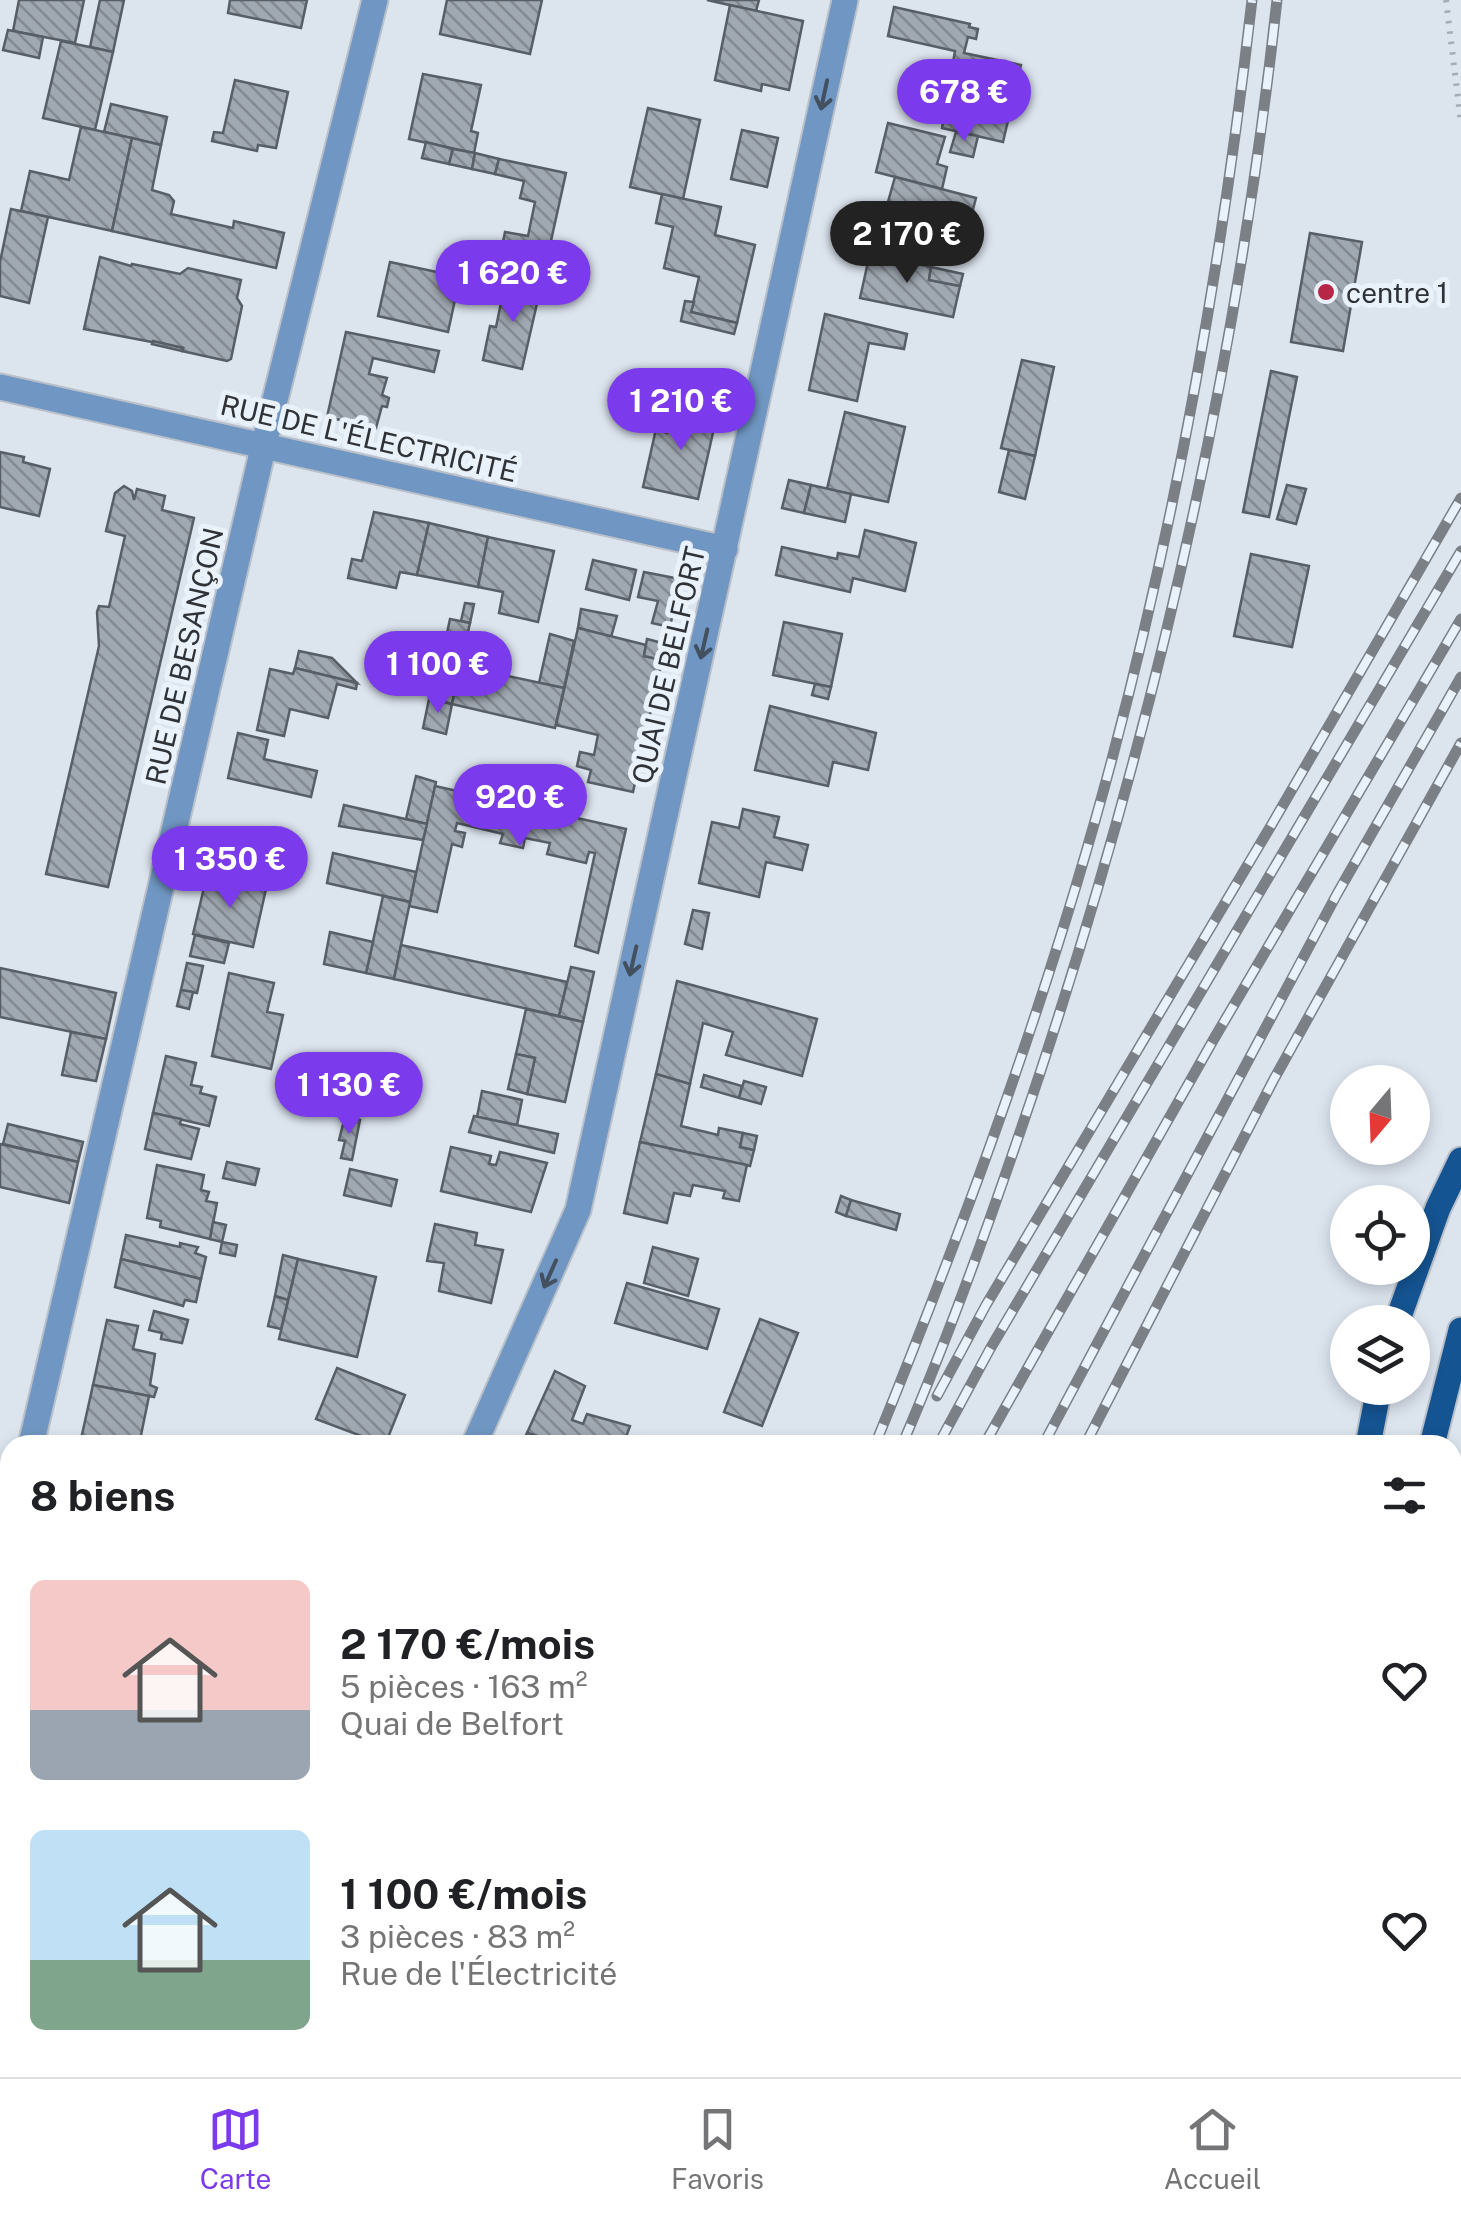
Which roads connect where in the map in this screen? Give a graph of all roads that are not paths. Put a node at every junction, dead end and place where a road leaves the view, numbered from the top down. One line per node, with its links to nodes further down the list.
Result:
1 (375, 0): 4 (street, RUE DE BESANÇON)
2 (845, 0): 5 (street, QUAI DE BELFORT, one-way to 5)
3 (0, 386): 4 (street, RUE DE L'ÉLECTRICITÉ)
4 (264, 444): 5 (street, RUE DE L'ÉLECTRICITÉ); 10 (street, RUE DE BESANÇON)
5 (725, 548): 11 (street, QUAI DE BELFORT, one-way to 11)
6 (1461, 1160): 7 (main road)
7 (1403, 1305)
8 (1461, 1330): 13 (main road)
9 (1376, 1405): 12 (main road)
10 (33, 1435)
11 (478, 1435)
12 (1370, 1435)
13 (1435, 1435)

